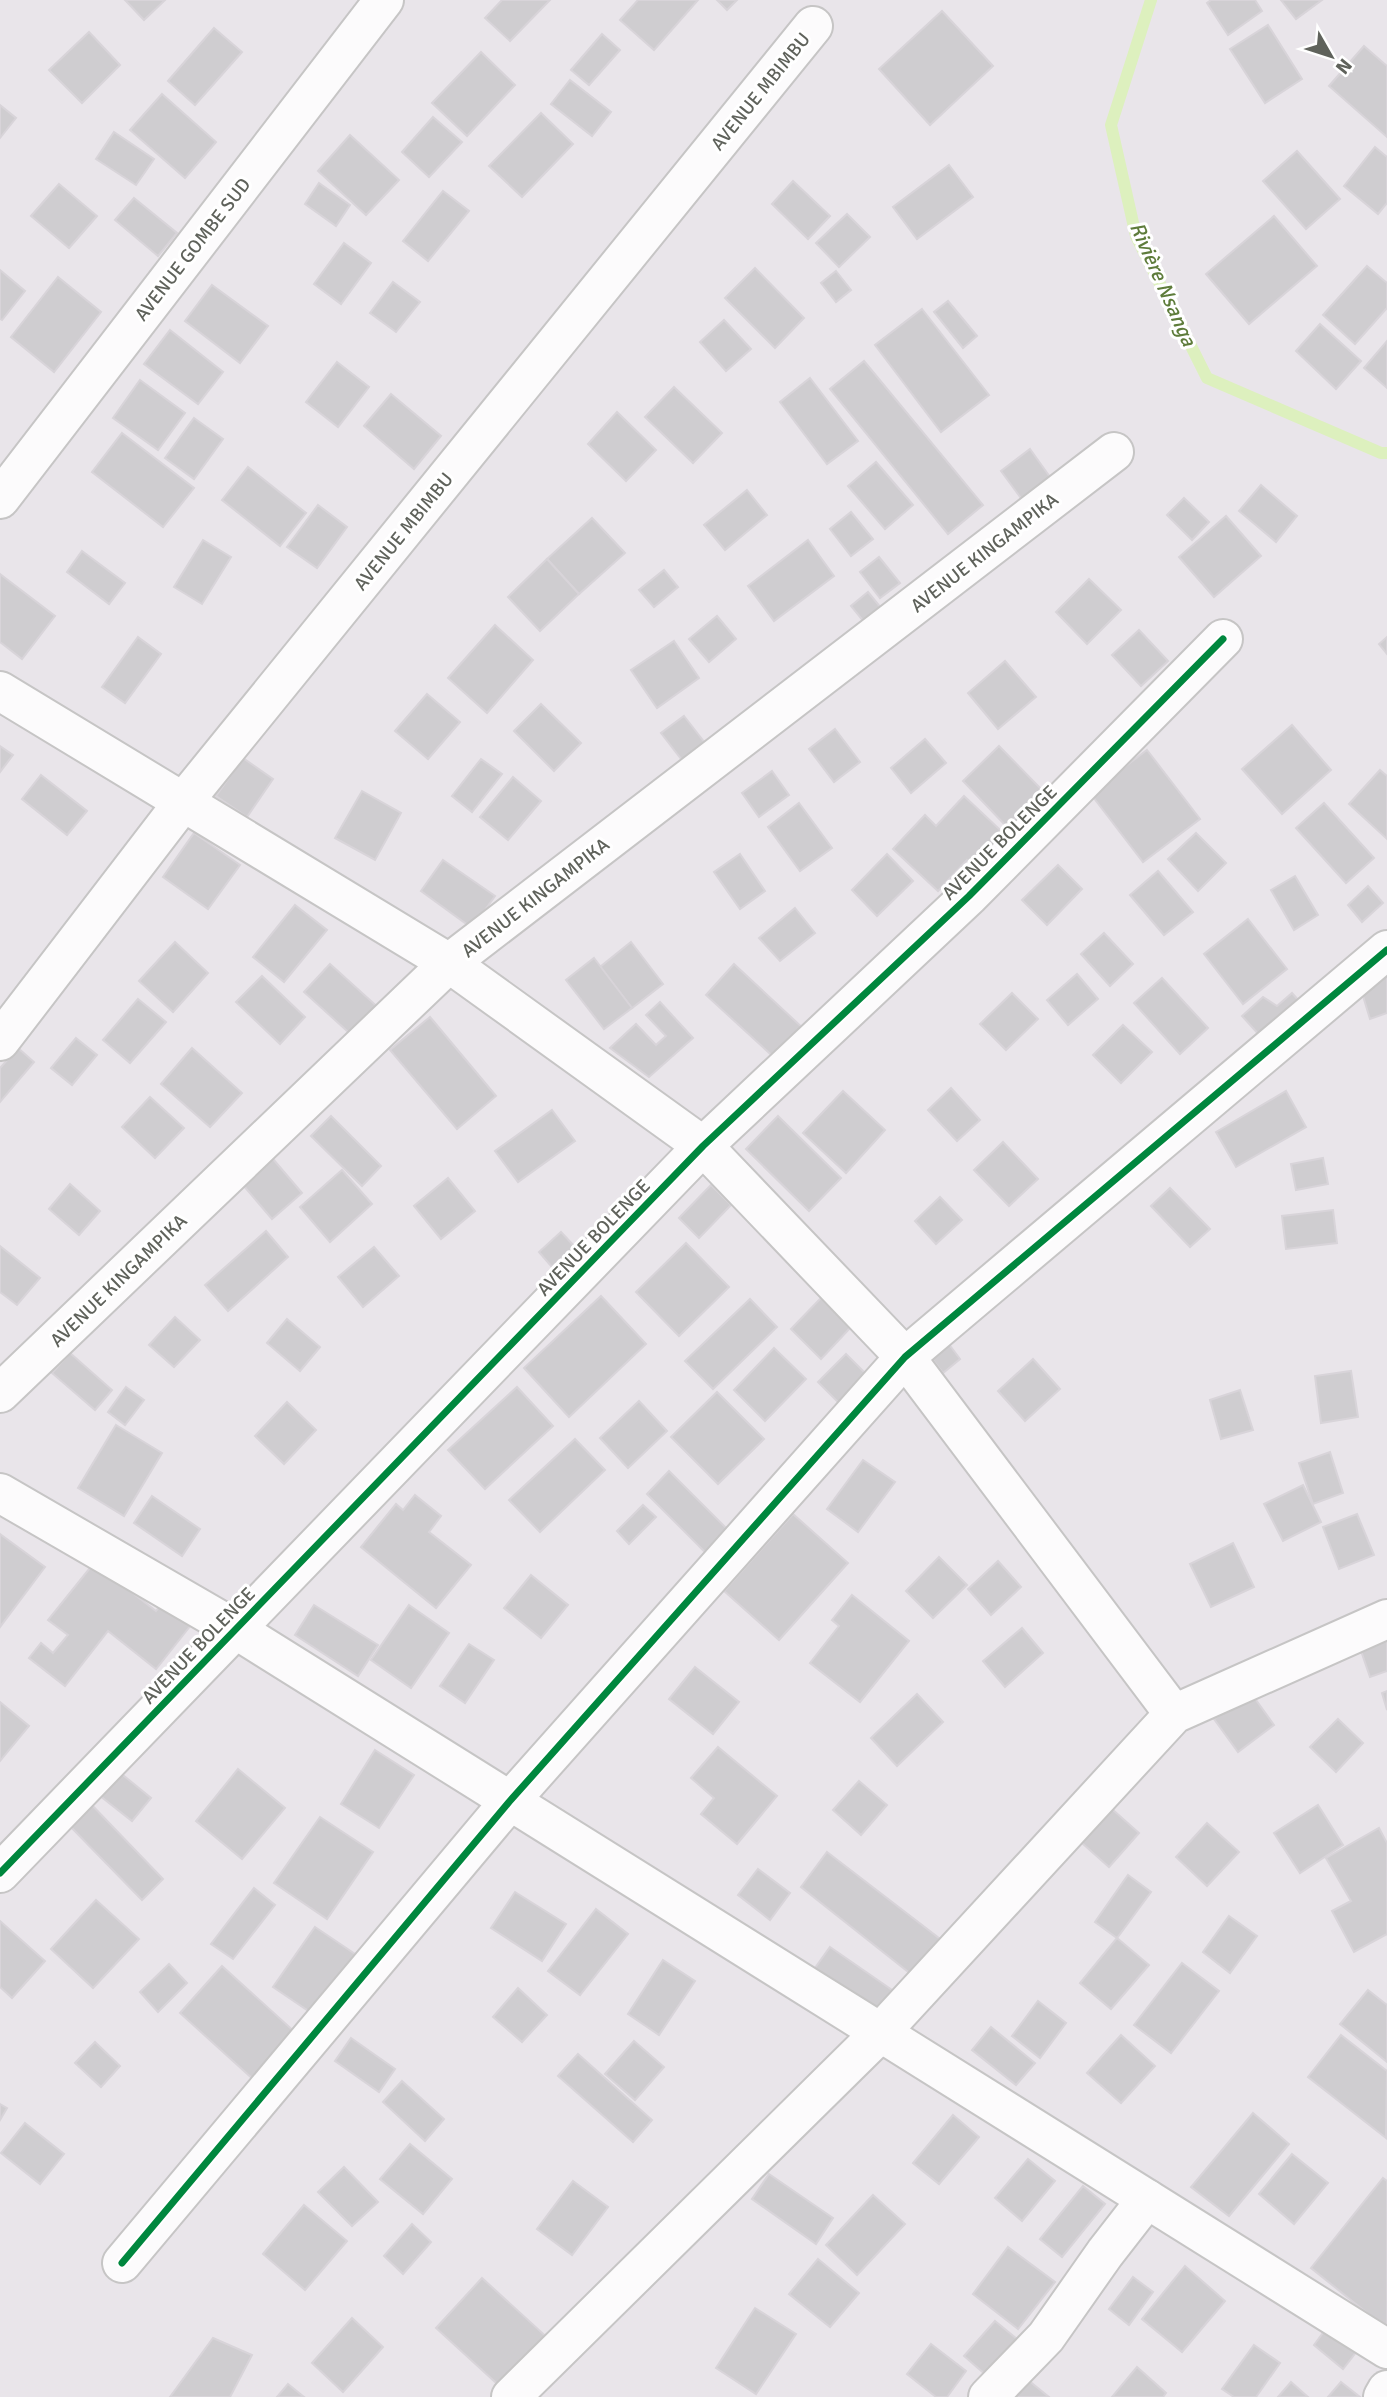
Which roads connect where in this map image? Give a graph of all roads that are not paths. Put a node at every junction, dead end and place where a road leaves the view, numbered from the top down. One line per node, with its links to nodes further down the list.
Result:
1 (384, 0): 4 (street, AVENUE GOMBE SUD)
2 (813, 26): 7 (street, AVENUE MBIMBU)
3 (1114, 452): 9 (street, AVENUE KINGAMPIKA)
4 (0, 499)
5 (1223, 639): 11 (street, AVENUE BOLENGE)
6 (0, 691): 7 (street)
7 (184, 801): 9 (street); 10 (street, AVENUE MBIMBU)
8 (1387, 950): 12 (street)
9 (449, 963): 11 (street); 13 (street, AVENUE KINGAMPIKA)
10 (0, 1041)
11 (704, 1146): 12 (street); 16 (street, AVENUE BOLENGE)
12 (905, 1357): 17 (street); 18 (street)
13 (0, 1393)
14 (0, 1493): 16 (street)
15 (1387, 1619): 17 (street)
16 (235, 1629): 18 (street); 19 (street, AVENUE BOLENGE)
17 (1174, 1714): 20 (street)
18 (509, 1802): 20 (street); 22 (street)
19 (0, 1873)
20 (880, 2033): 21 (street); 25 (street)
21 (1147, 2199): 23 (street); 26 (street)
22 (122, 2263)
23 (1387, 2349)
24 (1387, 2390): 27 (street)
25 (511, 2397)
26 (988, 2397)
27 (1382, 2397)

